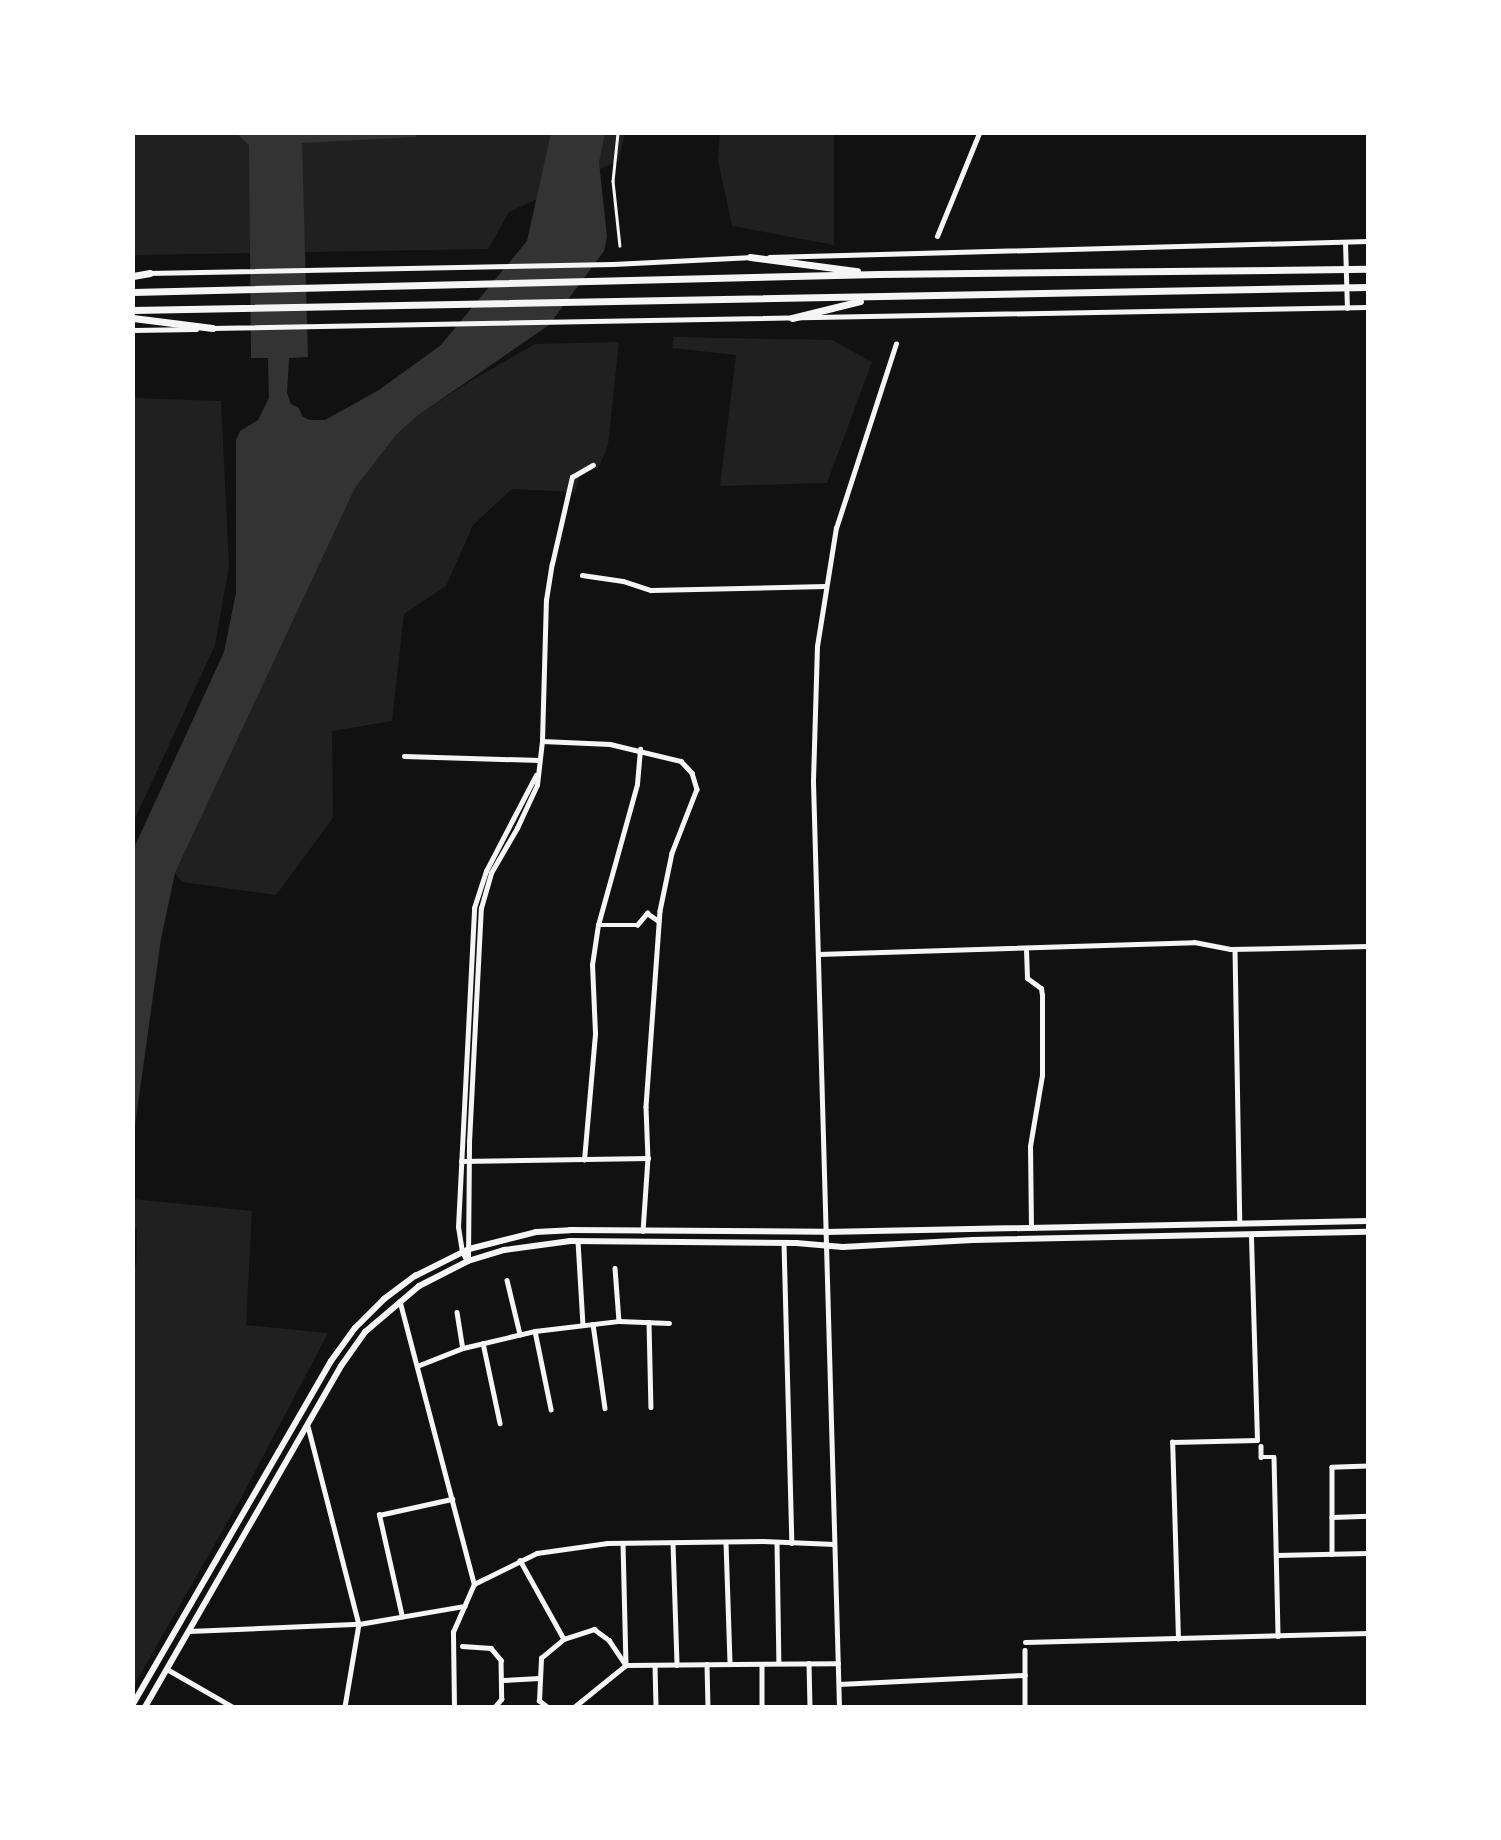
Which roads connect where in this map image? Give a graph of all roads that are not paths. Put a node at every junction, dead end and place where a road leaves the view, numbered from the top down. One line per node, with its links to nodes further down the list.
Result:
1 (618, 133): 6 (lane)
2 (979, 133): 3 (street)
3 (937, 236)
4 (1368, 241): 5 (street)
5 (1345, 242): 7 (street); 16 (street)
6 (620, 246)
7 (750, 257): 9 (street); 10 (highway)
8 (1368, 269): 10 (highway)
9 (150, 273): 11 (highway)
10 (878, 274): 13 (highway)
11 (133, 275)
12 (1368, 287): 14 (highway)
13 (133, 292)
14 (875, 298): 17 (highway); 19 (highway)
15 (1368, 307): 16 (street)
16 (1347, 308): 19 (street)
17 (133, 310)
18 (133, 318): 20 (highway)
19 (792, 318): 20 (street)
20 (212, 328): 21 (street)
21 (133, 330)
22 (896, 343): 25 (street)
23 (593, 465): 26 (street)
24 (582, 575): 25 (street)
25 (825, 586): 36 (street)
26 (542, 741): 27 (street); 29 (street)
27 (640, 749): 31 (street); 32 (street)
28 (404, 756): 29 (street)
29 (539, 760): 30 (street)
30 (537, 774): 39 (street); 40 (street)
31 (660, 921): 32 (street); 37 (street)
32 (598, 925): 38 (street)
33 (1368, 946): 35 (street)
34 (1026, 949): 35 (street); 36 (street); 43 (street)
35 (1235, 949): 42 (street)
36 (818, 954): 45 (street)
37 (648, 1158): 38 (street); 44 (street)
38 (584, 1160): 40 (street)
39 (461, 1161): 40 (street); 52 (street)
40 (470, 1162): 51 (street)
41 (1368, 1222): 42 (main road)
42 (1240, 1223): 43 (main road)
43 (1031, 1227): 45 (main road)
44 (643, 1231): 45 (main road); 51 (main road)
45 (825, 1232): 50 (street)
46 (1368, 1232): 47 (main road)
47 (1251, 1235): 50 (main road); 96 (street)
48 (578, 1241): 49 (main road); 53 (main road); 62 (street)
49 (784, 1243): 50 (main road); 80 (street)
50 (825, 1246): 83 (street)
51 (469, 1249): 52 (main road); 53 (street)
52 (462, 1252): 53 (street); 114 (main road)
53 (468, 1261): 56 (main road)
54 (615, 1268): 58 (street)
55 (507, 1280): 64 (street)
56 (400, 1301): 67 (street); 72 (main road)
57 (457, 1312): 66 (street)
58 (619, 1321): 59 (street); 61 (street)
59 (649, 1322): 60 (street); 68 (street)
60 (669, 1323)
61 (593, 1324): 62 (street); 69 (street)
62 (583, 1325): 63 (street)
63 (535, 1331): 64 (street); 70 (street)
64 (520, 1334): 65 (street)
65 (483, 1343): 66 (street); 71 (street)
66 (463, 1348): 67 (street)
67 (417, 1366): 75 (street)
68 (652, 1407)
69 (605, 1408)
70 (551, 1409)
71 (500, 1423)
72 (307, 1425): 91 (street); 92 (main road)
73 (1261, 1446): 86 (street)
74 (1368, 1466): 77 (street)
75 (452, 1499): 88 (street); 90 (street)
76 (1368, 1516): 77 (street)
77 (1332, 1517): 85 (street)
78 (726, 1542): 79 (street); 82 (street); 104 (street)
79 (776, 1542): 80 (street); 101 (street)
80 (792, 1542): 83 (street)
81 (622, 1543): 82 (street); 87 (street); 106 (street)
82 (673, 1543): 108 (street)
83 (834, 1544): 100 (street)
84 (1368, 1553): 85 (street)
85 (1332, 1554): 86 (street)
86 (1276, 1555): 94 (street)
87 (520, 1560): 88 (street); 95 (street)
88 (474, 1584): 89 (street)
89 (465, 1606): 90 (street); 118 (street)
90 (402, 1617): 91 (street)
91 (359, 1624): 92 (street); 117 (street)
92 (189, 1631): 109 (main road)
93 (1368, 1633): 94 (street)
94 (1278, 1636): 96 (street)
95 (564, 1639): 106 (street); 111 (street)
96 (1178, 1639): 97 (street)
97 (1025, 1642)
98 (462, 1646): 112 (street)
99 (1025, 1650): 110 (street)
100 (838, 1662): 102 (street); 113 (street)
101 (779, 1663): 102 (street); 105 (street)
102 (809, 1663): 125 (street)
103 (707, 1664): 104 (street); 108 (street); 123 (street)
104 (730, 1664): 105 (street)
105 (762, 1664): 124 (street)
106 (626, 1665): 107 (street); 121 (street)
107 (655, 1665): 108 (street); 122 (street)
108 (677, 1665)
109 (167, 1669): 115 (main road); 116 (street)
110 (1025, 1675): 113 (street); 127 (street)
111 (539, 1678): 112 (street); 120 (street)
112 (503, 1680): 119 (street)
113 (839, 1684): 126 (street)
114 (133, 1704)
115 (145, 1707)
116 (233, 1707)
117 (345, 1707)
118 (454, 1707)
119 (495, 1707)
120 (547, 1707)
121 (574, 1707)
122 (656, 1707)
123 (708, 1707)
124 (762, 1707)
125 (810, 1707)
126 (839, 1707)
127 (1025, 1707)

